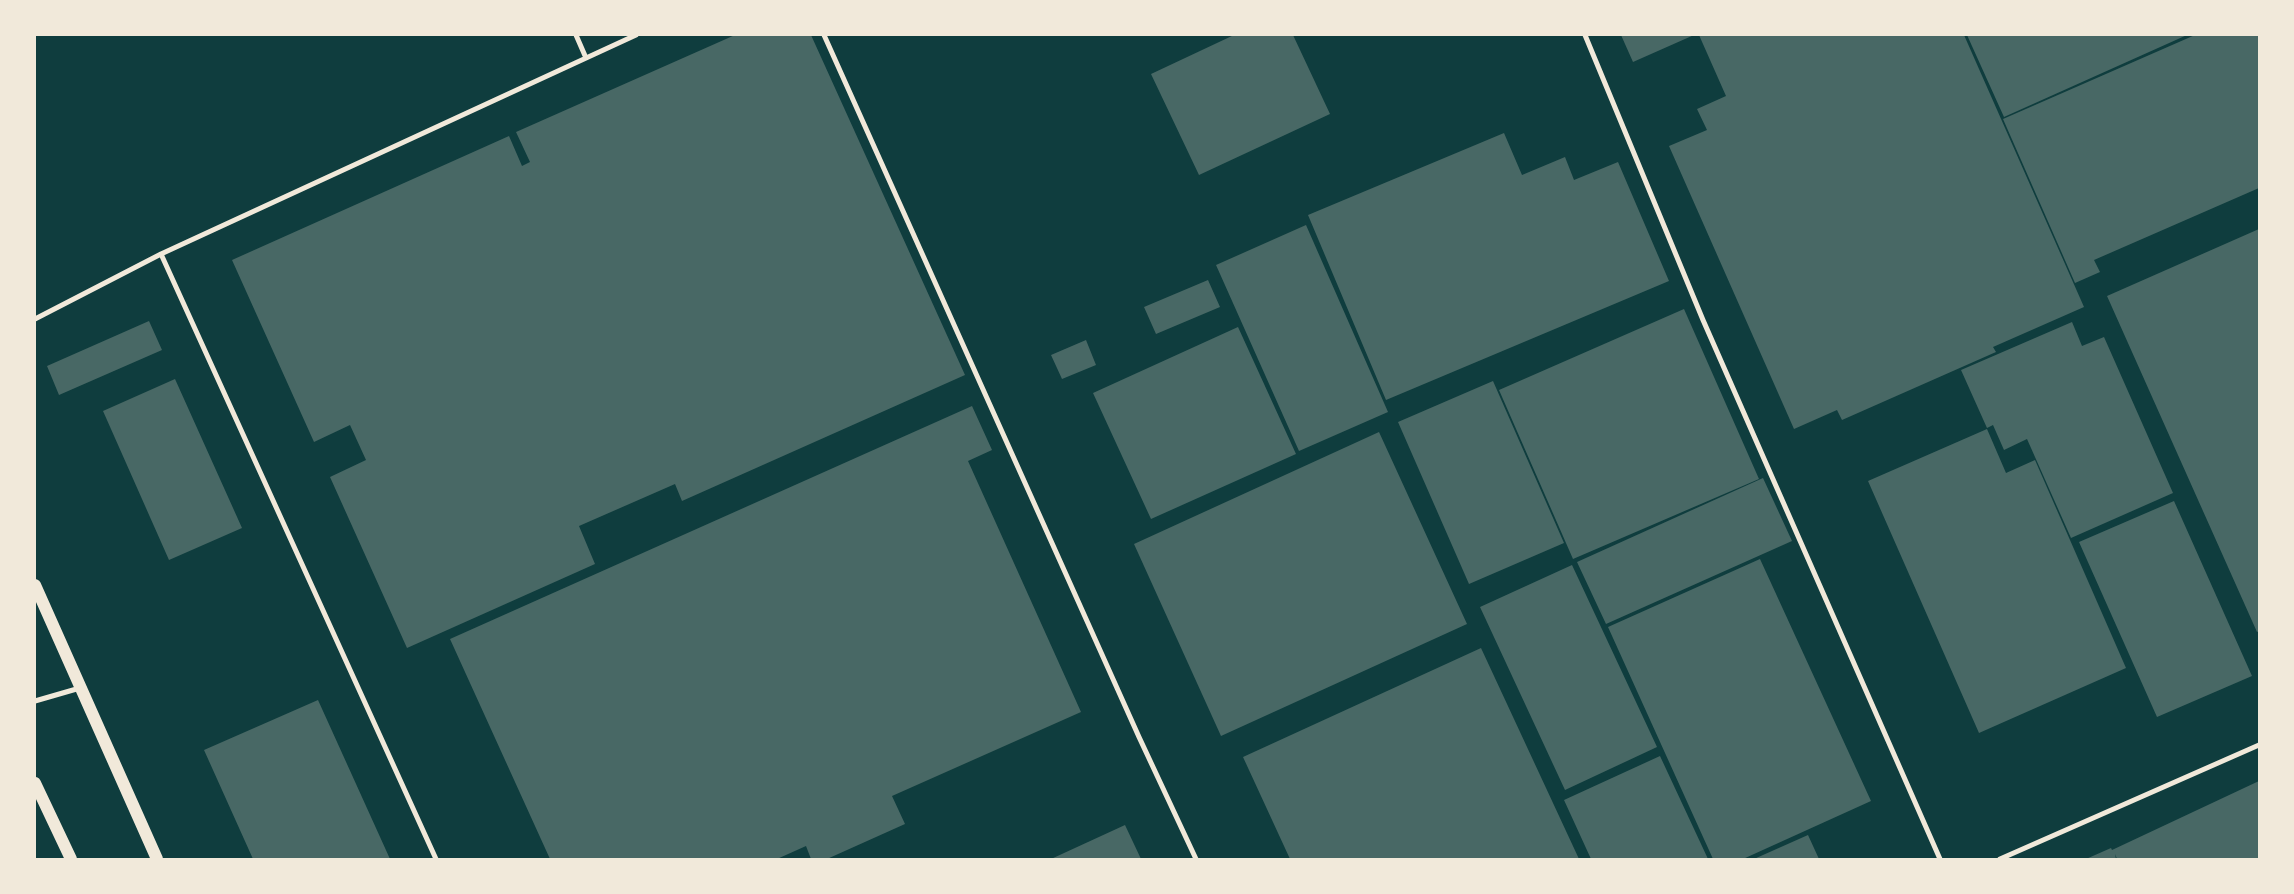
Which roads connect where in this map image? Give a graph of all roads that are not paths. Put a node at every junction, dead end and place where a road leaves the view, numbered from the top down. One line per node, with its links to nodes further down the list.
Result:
1 (576, 35): 5 (street)
2 (636, 35): 5 (street)
3 (824, 35): 16 (street)
4 (1585, 35): 17 (street)
5 (586, 58): 6 (street)
6 (161, 254): 7 (street); 15 (street)
7 (35, 318)
8 (35, 585): 9 (main road)
9 (81, 688): 10 (street); 14 (main road)
10 (35, 700)
11 (2259, 745): 18 (street)
12 (35, 783): 13 (main road)
13 (71, 859)
14 (157, 859)
15 (436, 859)
16 (1196, 859)
17 (1940, 859)
18 (2000, 859)

